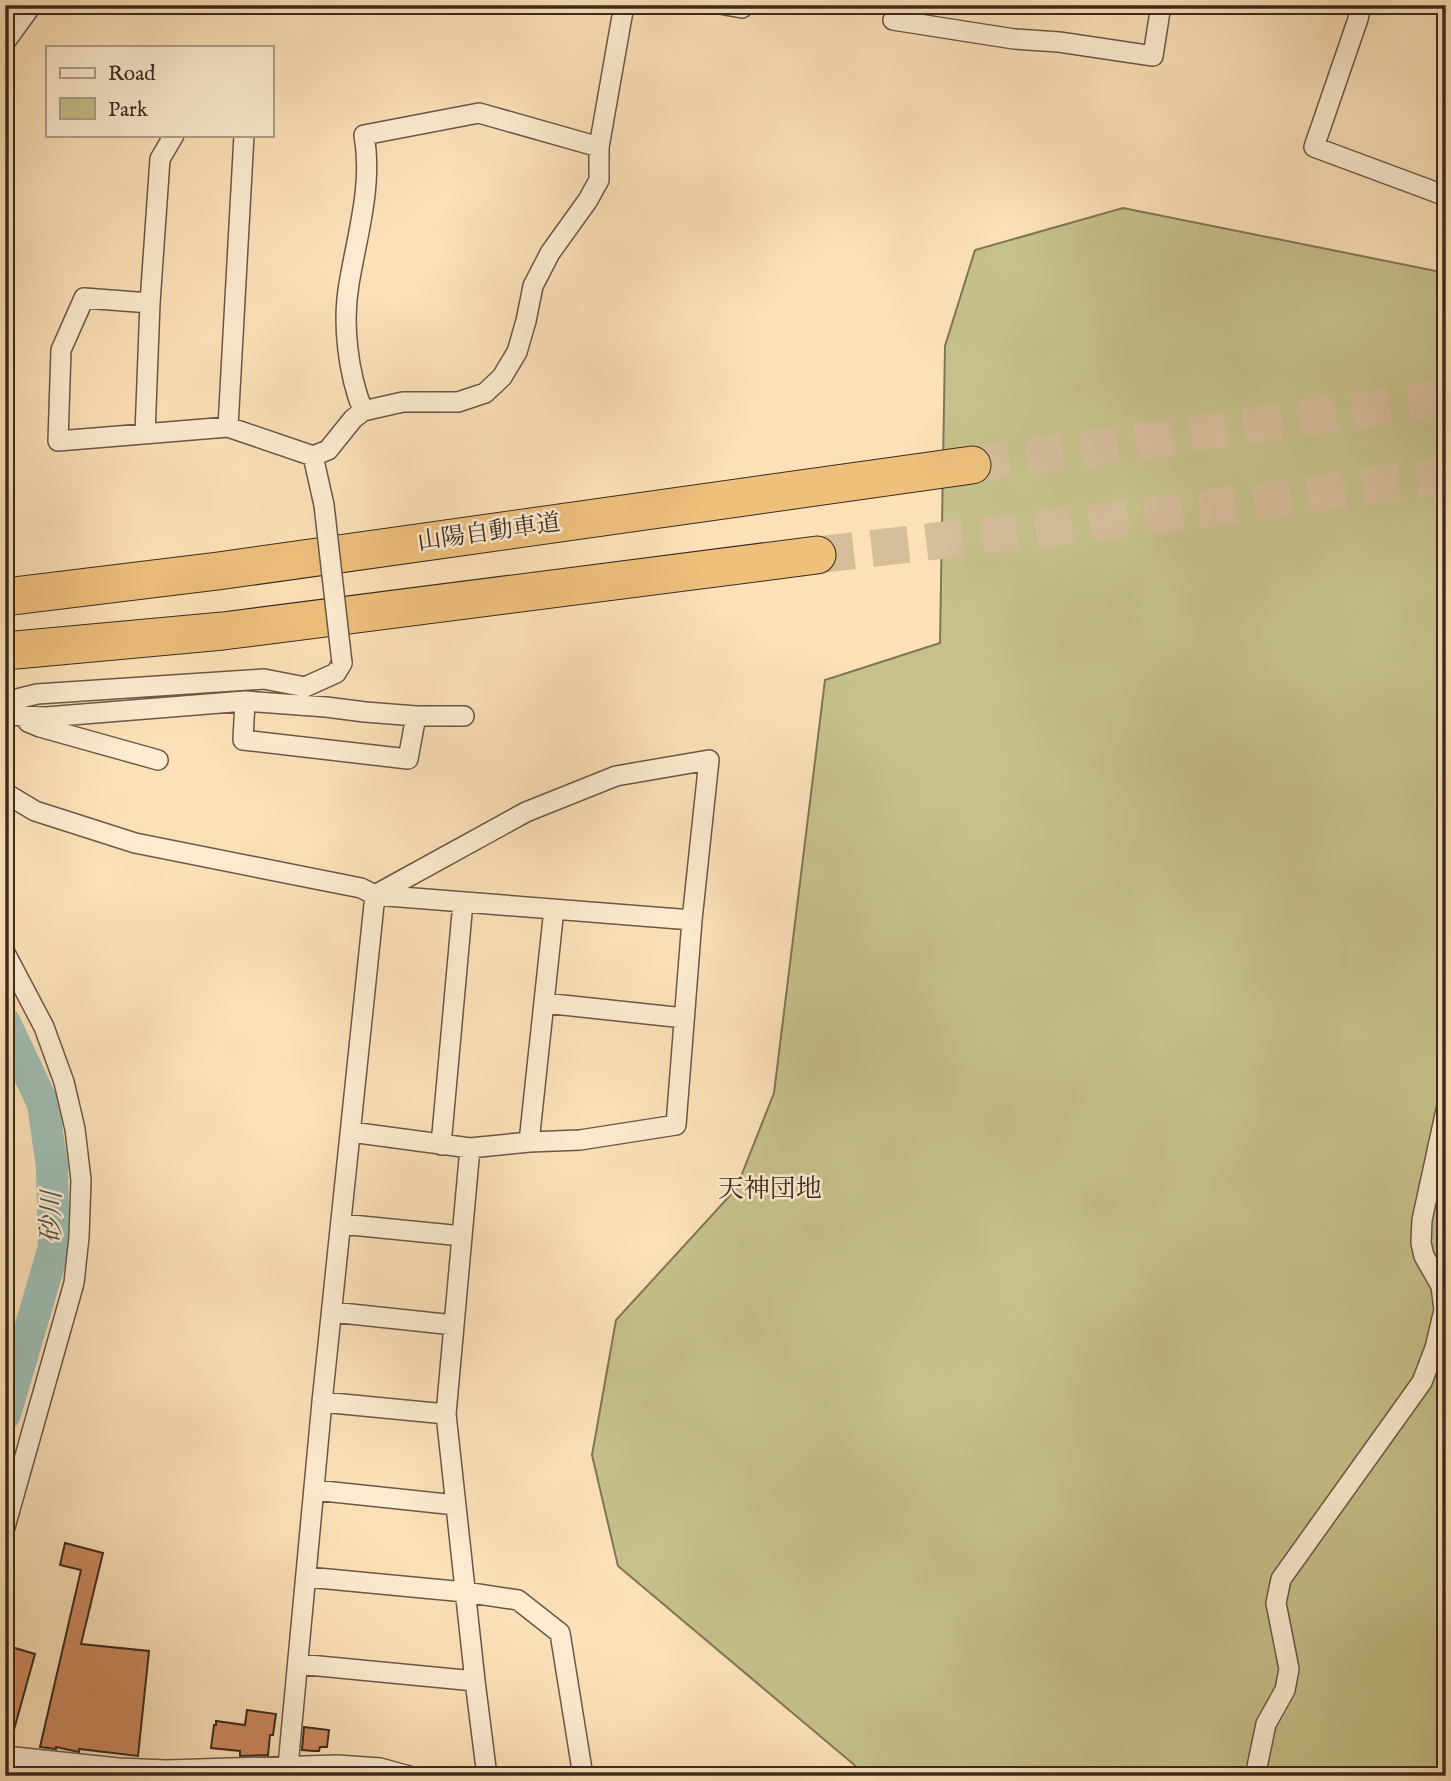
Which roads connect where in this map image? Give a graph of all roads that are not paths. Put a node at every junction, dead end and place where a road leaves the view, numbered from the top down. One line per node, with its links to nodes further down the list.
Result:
1 (32, 5): 8 (street)
2 (624, 5): 11 (street)
3 (725, 5): 4 (street)
4 (746, 5)
5 (1161, 5): 7 (street)
6 (1361, 5): 12 (street)
7 (893, 20)
8 (5, 42)
9 (173, 136): 13 (street)
10 (244, 136): 15 (street)
11 (599, 147): 14 (street); 14 (street)
12 (1446, 196)
13 (150, 303): 16 (street); 16 (street)
14 (363, 411): 17 (street)
15 (228, 426): 16 (street); 17 (street)
16 (145, 434)
17 (313, 456): 23 (street, bridge)
18 (972, 465): 20 (highway, 山陽自動車道)
19 (817, 555): 21 (highway)
20 (5, 597)
21 (5, 651)
22 (245, 701): 23 (street); 24 (street); 24 (street)
23 (8, 711): 26 (street)
24 (416, 716): 25 (street)
25 (464, 716)
26 (158, 760)
27 (5, 793): 28 (street)
28 (375, 895): 29 (street); 31 (street); 36 (street)
29 (463, 902): 30 (street); 38 (street)
30 (554, 909): 31 (street); 33 (street)
31 (692, 920): 34 (street)
32 (5, 953): 48 (street)
33 (544, 1003): 34 (street); 37 (street)
34 (684, 1018): 37 (street)
35 (1446, 1110): 59 (street)
36 (351, 1132): 38 (street); 40 (street)
37 (529, 1142): 39 (street)
38 (440, 1144): 39 (street)
39 (470, 1148): 41 (street)
40 (341, 1224): 41 (street); 42 (street)
41 (462, 1236): 43 (street)
42 (332, 1312): 43 (street); 44 (street)
43 (454, 1325): 45 (street)
44 (322, 1402): 45 (street); 46 (street)
45 (446, 1414): 47 (street)
46 (314, 1490): 47 (street); 49 (street)
47 (456, 1505): 50 (street)
48 (5, 1527)
49 (307, 1577): 50 (street); 51 (street)
50 (465, 1592): 52 (street); 58 (street)
51 (298, 1664): 52 (street); 54 (street)
52 (475, 1681): 57 (street)
53 (5, 1756): 55 (street)
54 (288, 1766): 55 (street); 56 (street)
55 (229, 1772)
56 (409, 1776)
57 (487, 1776)
58 (583, 1776)
59 (1258, 1776)

